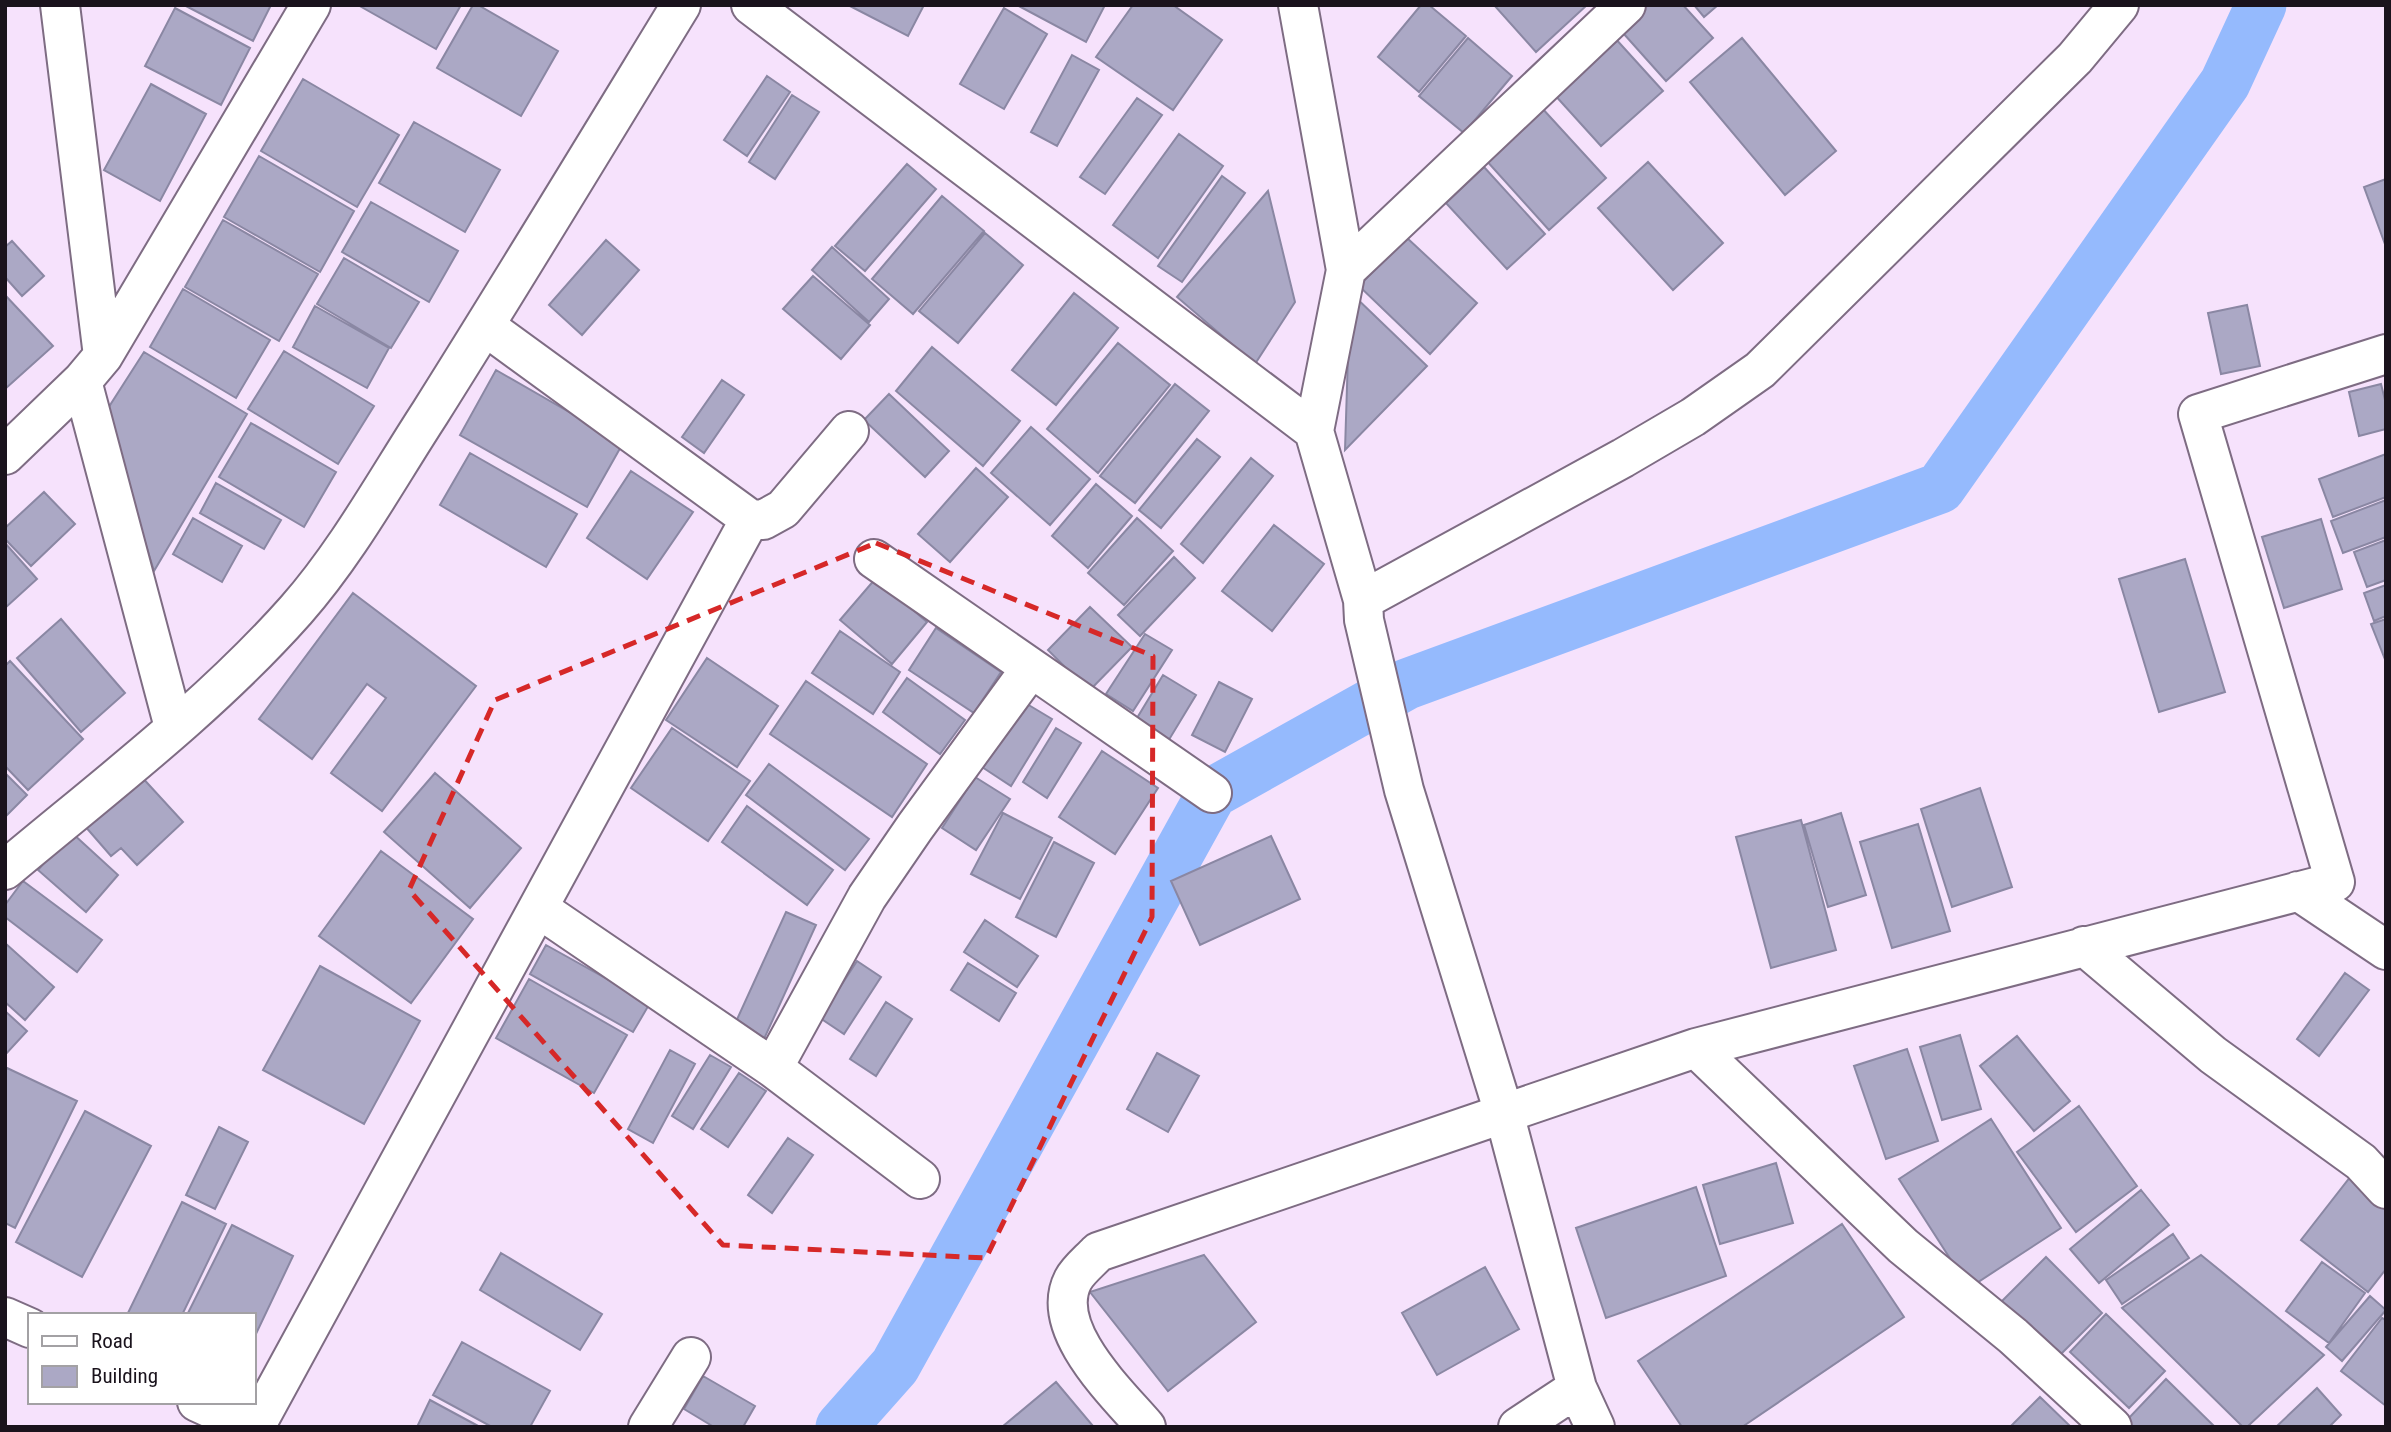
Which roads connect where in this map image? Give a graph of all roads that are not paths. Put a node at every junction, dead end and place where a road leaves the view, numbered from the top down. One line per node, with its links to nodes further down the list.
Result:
1 (60, 5): 11 (street)
2 (310, 5): 11 (street)
3 (681, 5): 9 (street)
4 (751, 5): 13 (street)
5 (1298, 5): 8 (street)
6 (1626, 5): 8 (street)
7 (2119, 5): 17 (street)
8 (1346, 270): 13 (street)
9 (485, 327): 15 (street); 19 (street)
10 (2386, 354): 22 (street)
11 (93, 369): 14 (street); 19 (street)
12 (849, 431): 15 (street)
13 (1314, 431): 17 (street)
14 (5, 455)
15 (750, 519): 23 (street)
16 (874, 559): 18 (street)
17 (1363, 610): 28 (street)
18 (1031, 667): 20 (street); 27 (street)
19 (174, 727): 21 (street)
20 (1212, 793)
21 (5, 870)
22 (2298, 891): 24 (street); 25 (street)
23 (537, 908): 27 (street); 36 (street)
24 (2084, 946): 26 (street); 30 (street)
25 (2386, 950)
26 (1696, 1048): 28 (street); 41 (street)
27 (773, 1068): 29 (street)
28 (1504, 1113): 34 (street); 38 (street)
29 (920, 1180)
30 (2386, 1189)
31 (5, 1317): 32 (street)
32 (28, 1327)
33 (691, 1357): 37 (street)
34 (1577, 1388): 39 (street); 40 (street)
35 (201, 1404): 36 (street)
36 (253, 1427)
37 (648, 1427)
38 (1146, 1427)
39 (1518, 1427)
40 (1595, 1427)
41 (2112, 1427)

